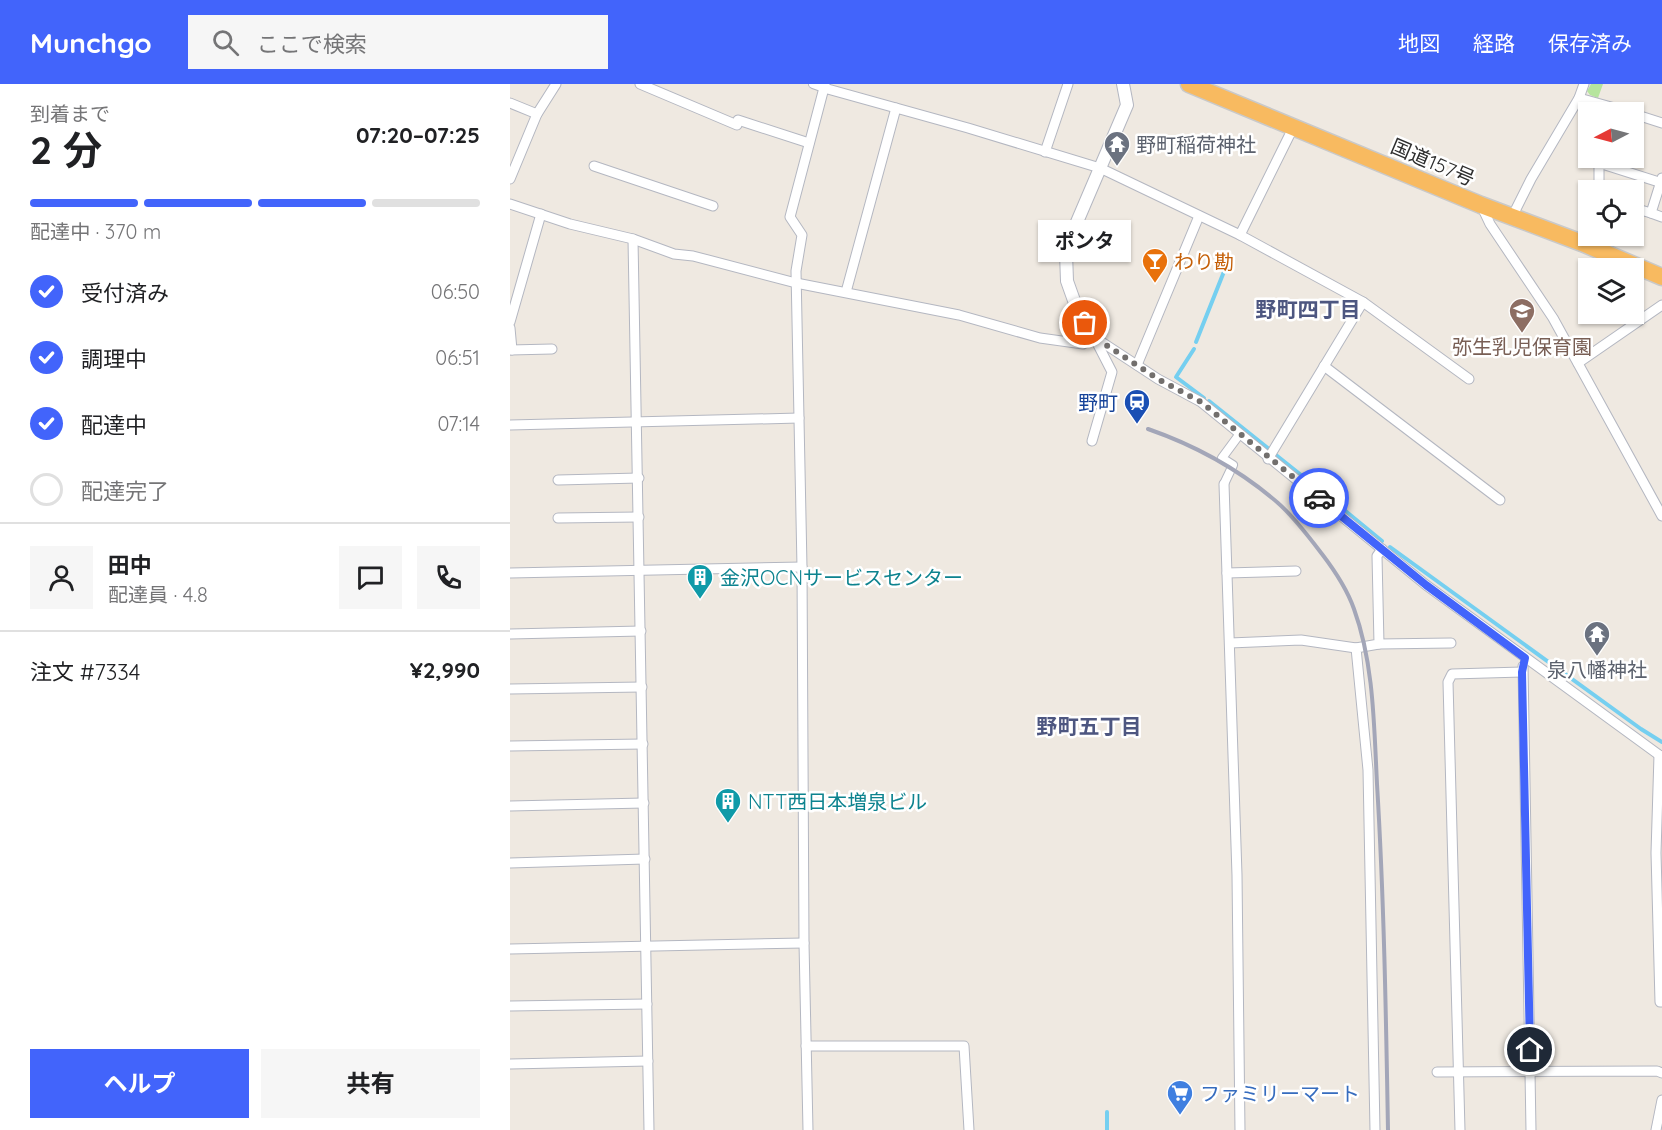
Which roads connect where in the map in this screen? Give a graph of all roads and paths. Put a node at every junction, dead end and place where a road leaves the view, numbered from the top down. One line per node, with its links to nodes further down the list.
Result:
1 (556, 84): 14 (street)
2 (640, 84): 18 (street)
3 (813, 84): 8 (street)
4 (1068, 84): 19 (street)
5 (1123, 84): 21 (street)
6 (1189, 84): 9 (highway, 国道157号)
7 (1584, 84): 10 (street)
8 (825, 86): 13 (street); 18 (street)
9 (1215, 89): 17 (highway, 国道157号)
10 (1579, 98): 11 (street); 32 (street)
11 (1587, 102)
12 (510, 103): 14 (street)
13 (896, 108): 19 (street); 40 (street)
14 (537, 114): 23 (street)
15 (1644, 117): 16 (street)
16 (1662, 123)
17 (1294, 126): 26 (highway, 国道157号); 34 (street)
18 (809, 143): 39 (street)
19 (1045, 152): 21 (street)
20 (594, 166): 27 (street)
21 (1100, 168): 31 (street); 45 (street)
22 (1623, 168): 24 (street)
23 (510, 179)
24 (1662, 181): 29 (street)
25 (510, 204): 30 (street)
26 (1481, 205): 32 (highway, 国道157号); 48 (street)
27 (713, 206)
28 (1644, 211): 29 (street)
29 (1652, 213): 33 (street)
30 (541, 214): 36 (street); 43 (street)
31 (1199, 216): 34 (street); 49 (street)
32 (1512, 217): 35 (highway, 国道157号)
33 (1662, 217)
34 (1240, 235): 41 (street)
35 (1578, 236)
36 (633, 239): 39 (street); 53 (street)
37 (1605, 246): 38 (highway, 国道157号)
38 (1662, 277)
39 (796, 283): 40 (street); 52 (street)
40 (846, 292): 45 (street)
41 (1363, 302): 50 (street); 51 (street)
42 (1662, 305): 48 (street)
43 (510, 322)
44 (510, 328): 47 (street)
45 (1094, 337): 49 (street); 56 (street)
46 (552, 349): 47 (street)
47 (511, 350)
48 (1578, 363): 62 (street)
49 (1137, 365): 55 (street)
50 (1324, 366): 57 (street); 61 (street)
51 (1469, 379)
52 (799, 418): 53 (street); 66 (street)
53 (638, 422): 54 (street); 58 (street)
54 (510, 425)
55 (1239, 435): 57 (street); 60 (street)
56 (1092, 441)
57 (1268, 459): 65 (street)
58 (639, 478): 59 (street); 63 (street)
59 (558, 480)
60 (1224, 484): 70 (street)
61 (1500, 500)
62 (1662, 516)
63 (639, 517): 64 (street); 67 (street)
64 (558, 518)
65 (1382, 549): 75 (street); 77 (street)
66 (802, 567): 67 (street); 88 (street)
67 (640, 571): 69 (street); 71 (street)
68 (1296, 571): 70 (street)
69 (510, 573)
70 (1227, 573): 73 (street)
71 (641, 631): 72 (street); 79 (street)
72 (510, 634)
73 (1230, 643): 76 (street); 105 (street)
74 (1451, 643): 75 (street)
75 (1379, 644): 76 (street)
76 (1356, 648): 106 (street)
77 (1525, 658): 78 (street); 83 (street)
78 (1522, 672): 98 (street); 99 (street)
79 (642, 687): 80 (street); 81 (street)
80 (510, 689)
81 (643, 744): 82 (street); 84 (street)
82 (510, 746)
83 (1660, 756): 91 (street)
84 (644, 803): 85 (street); 86 (street)
85 (510, 806)
86 (645, 860): 87 (street); 89 (street)
87 (510, 863)
88 (804, 943): 89 (street); 94 (street)
89 (646, 946): 90 (street); 92 (street)
90 (510, 949)
91 (1662, 1002)
92 (647, 1004): 93 (street); 95 (street)
93 (510, 1006)
94 (806, 1046): 103 (street); 104 (street)
95 (648, 1061): 96 (street); 102 (street)
96 (510, 1064)
97 (1437, 1072): 98 (street)
98 (1458, 1073): 99 (street); 107 (street)
99 (1530, 1073): 100 (street); 108 (street)
100 (1662, 1073)
101 (1662, 1100): 109 (street)
102 (649, 1130)
103 (808, 1130)
104 (969, 1130)
105 (1240, 1130)
106 (1375, 1130)
107 (1460, 1130)
108 (1531, 1130)
109 (1656, 1130)

